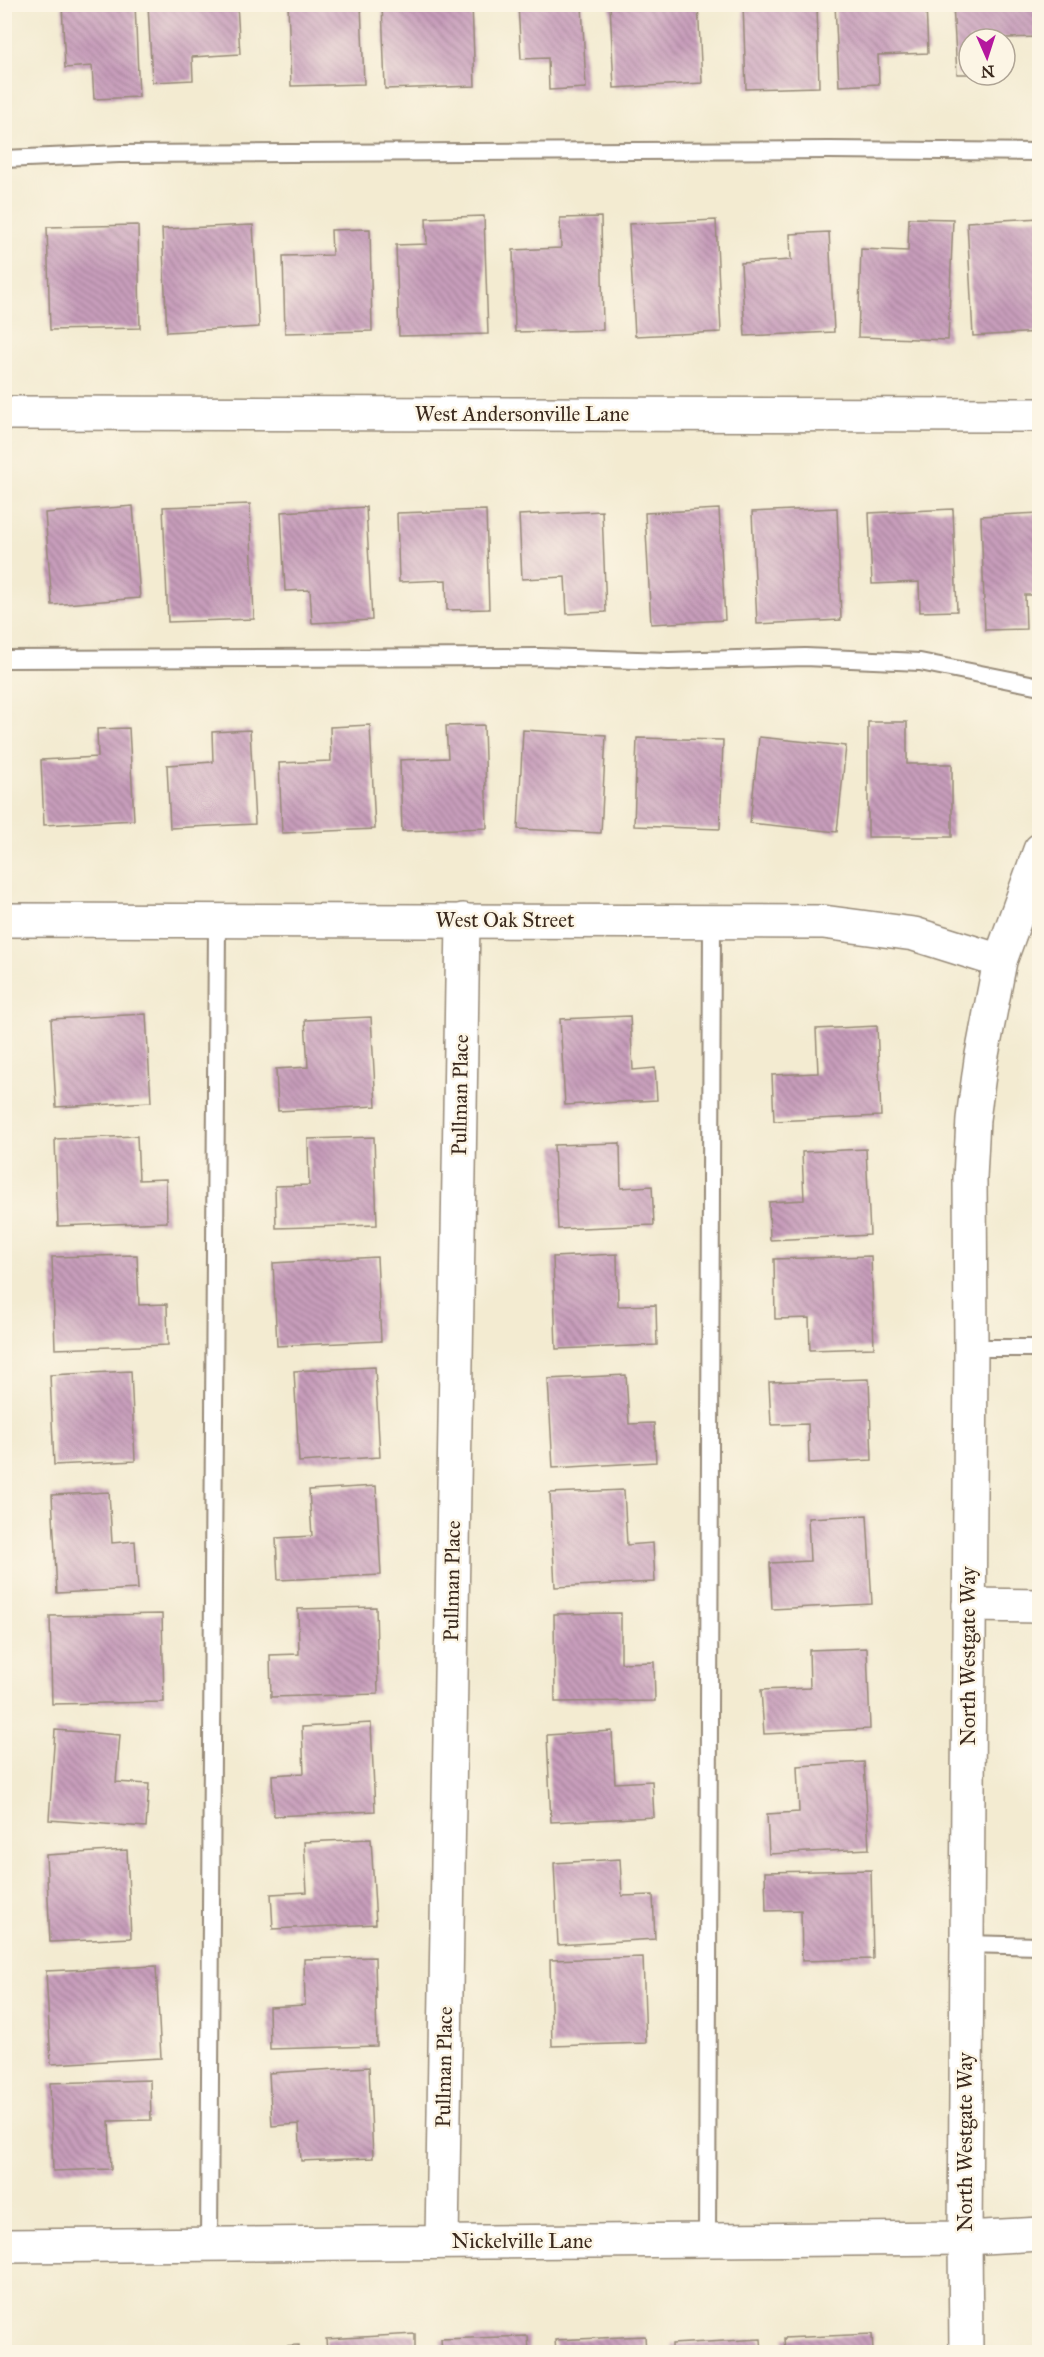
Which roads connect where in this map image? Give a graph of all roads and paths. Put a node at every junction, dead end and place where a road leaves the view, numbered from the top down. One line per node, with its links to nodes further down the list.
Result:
1 (1040, 152): 2 (lane)
2 (4, 159)
3 (4, 413): 4 (street, West Andersonville Lane)
4 (1040, 415)
5 (4, 659): 6 (lane)
6 (1040, 686)
7 (1040, 850): 12 (street, North Westgate Way)
8 (4, 920): 9 (street, West Oak Street)
9 (217, 920): 10 (street, West Oak Street); 23 (lane)
10 (463, 920): 11 (street, West Oak Street); 22 (street, Pullman Place)
11 (712, 921): 12 (street, West Oak Street); 21 (lane)
12 (1000, 961): 13 (street, North Westgate Way)
13 (971, 1348): 14 (lane); 15 (street, North Westgate Way)
14 (1040, 1348)
15 (969, 1605): 16 (street); 17 (street, North Westgate Way)
16 (1040, 1606)
17 (966, 1944): 18 (lane); 20 (street, North Westgate Way)
18 (1040, 1946)
19 (1040, 2234): 20 (street, Nickelville Lane)
20 (964, 2238): 21 (street, Nickelville Lane); 25 (street, North Westgate Way)
21 (707, 2240): 22 (street, Nickelville Lane)
22 (442, 2241): 23 (street, Nickelville Lane)
23 (209, 2244): 24 (street, Nickelville Lane)
24 (4, 2246)
25 (966, 2352)

